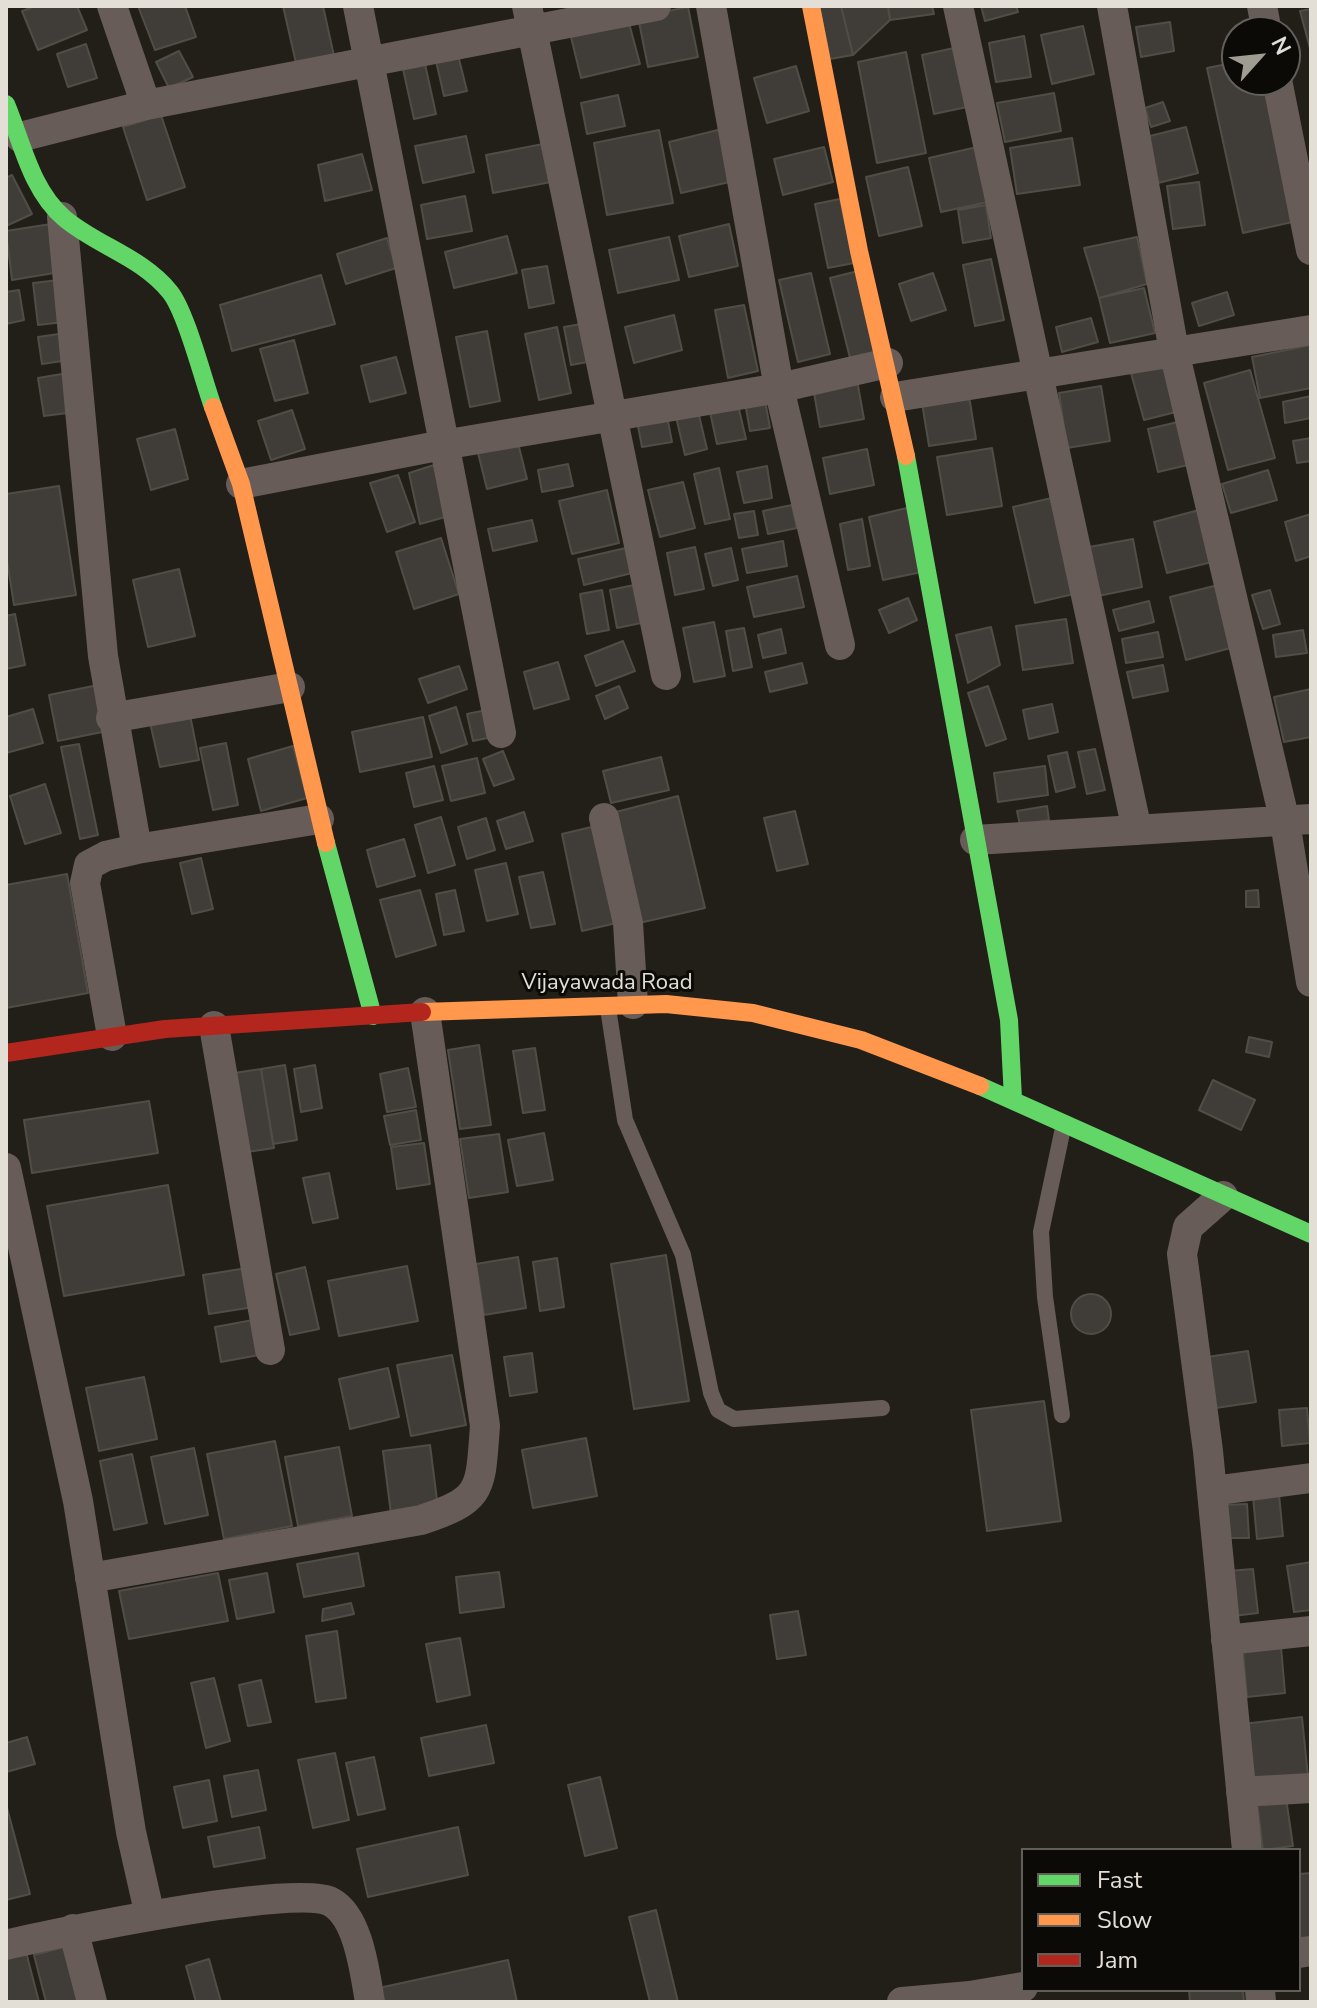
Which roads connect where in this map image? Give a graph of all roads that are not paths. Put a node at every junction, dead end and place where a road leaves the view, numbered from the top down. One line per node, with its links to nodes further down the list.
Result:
1 (112, 6): 12 (street)
2 (358, 6): 9 (street)
3 (656, 6): 8 (street)
4 (711, 6): 20 (street)
5 (811, 6): 18 (street)
6 (958, 6): 19 (street)
7 (1112, 6): 17 (street)
8 (530, 19): 9 (street); 22 (street)
9 (369, 63): 12 (street); 23 (street)
10 (1280, 96): 15 (street)
11 (6, 104): 13 (street)
12 (146, 105): 13 (street)
13 (20, 137): 14 (street)
14 (62, 217): 24 (street); 28 (street)
15 (1311, 250)
16 (1311, 330): 17 (street)
17 (1174, 351): 19 (street); 32 (street)
18 (888, 363): 20 (street); 21 (street)
19 (1039, 373): 21 (street); 33 (street)
20 (779, 388): 22 (street); 25 (street)
21 (895, 397): 34 (street)
22 (610, 415): 23 (street); 26 (street)
23 (443, 445): 24 (street); 29 (street)
24 (241, 484): 27 (street)
25 (840, 645)
26 (666, 675)
27 (290, 687): 28 (street); 31 (street)
28 (111, 718): 35 (street)
29 (501, 733)
30 (604, 818): 37 (street)
31 (319, 819): 35 (street); 39 (street)
32 (1298, 820): 33 (street); 36 (street)
33 (1137, 830): 34 (street)
34 (975, 840): 43 (street)
35 (137, 849): 41 (street)
36 (1311, 982)
37 (620, 1005): 38 (street, Vijayawada Road); 43 (street, Vijayawada Road); 49 (lane)
38 (425, 1012): 39 (street, Vijayawada Road); 53 (street)
39 (373, 1016): 40 (street, Vijayawada Road)
40 (214, 1026): 41 (street, Vijayawada Road); 48 (street)
41 (112, 1036): 42 (street, Vijayawada Road)
42 (6, 1053)
43 (1013, 1099): 44 (street, Vijayawada Road)
44 (1064, 1126): 46 (street, Vijayawada Road); 50 (lane)
45 (6, 1168): 53 (street)
46 (1223, 1196): 47 (street, Vijayawada Road); 52 (street)
47 (1311, 1234)
48 (270, 1350)
49 (882, 1408)
50 (1062, 1415)
51 (1311, 1478): 52 (street)
52 (1212, 1491): 55 (street)
53 (90, 1578): 59 (street)
54 (1311, 1631): 55 (street)
55 (1226, 1640): 57 (street)
56 (1311, 1788): 57 (street)
57 (1241, 1792): 58 (street)
58 (1247, 1848)
59 (150, 1916): 60 (street); 64 (street)
60 (73, 1929): 61 (street); 63 (street)
61 (6, 1945)
62 (1021, 1987): 65 (street)
63 (92, 2002)
64 (370, 2002)
65 (902, 2002)

